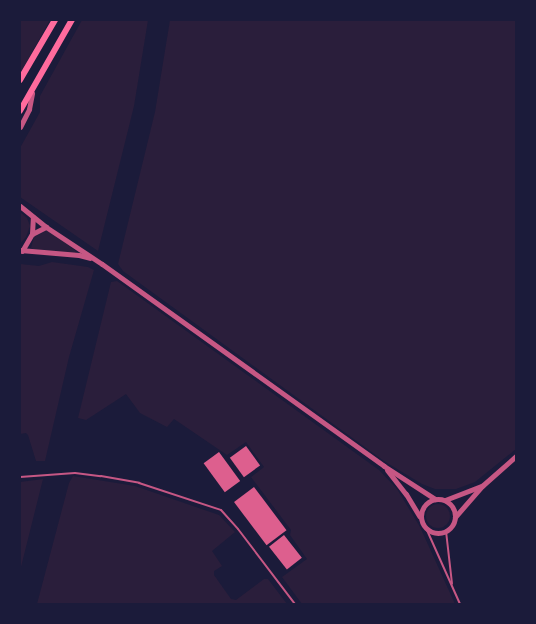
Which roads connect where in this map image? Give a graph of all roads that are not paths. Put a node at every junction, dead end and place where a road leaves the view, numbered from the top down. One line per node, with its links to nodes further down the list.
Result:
1 (55, 20): 3 (main road)
2 (72, 20): 4 (main road)
3 (20, 80)
4 (32, 88): 5 (main road); 6 (street)
5 (20, 111)
6 (20, 127)
7 (20, 206): 8 (street)
8 (33, 217): 9 (street); 10 (street)
9 (46, 227): 10 (street); 12 (street)
10 (32, 234): 11 (street)
11 (21, 250): 12 (street)
12 (102, 264): 14 (street)
13 (516, 456): 16 (street)
14 (384, 466): 17 (street); 20 (street)
15 (20, 477): 24 (lane)
16 (482, 486): 18 (street); 19 (street)
17 (435, 498): 18 (street); 20 (street)
18 (445, 500): 19 (street)
19 (455, 517): 22 (street)
20 (420, 519): 21 (street)
21 (426, 528): 22 (street); 23 (lane)
22 (446, 531): 23 (lane)
23 (452, 586): 25 (lane)
24 (295, 604)
25 (460, 604)

